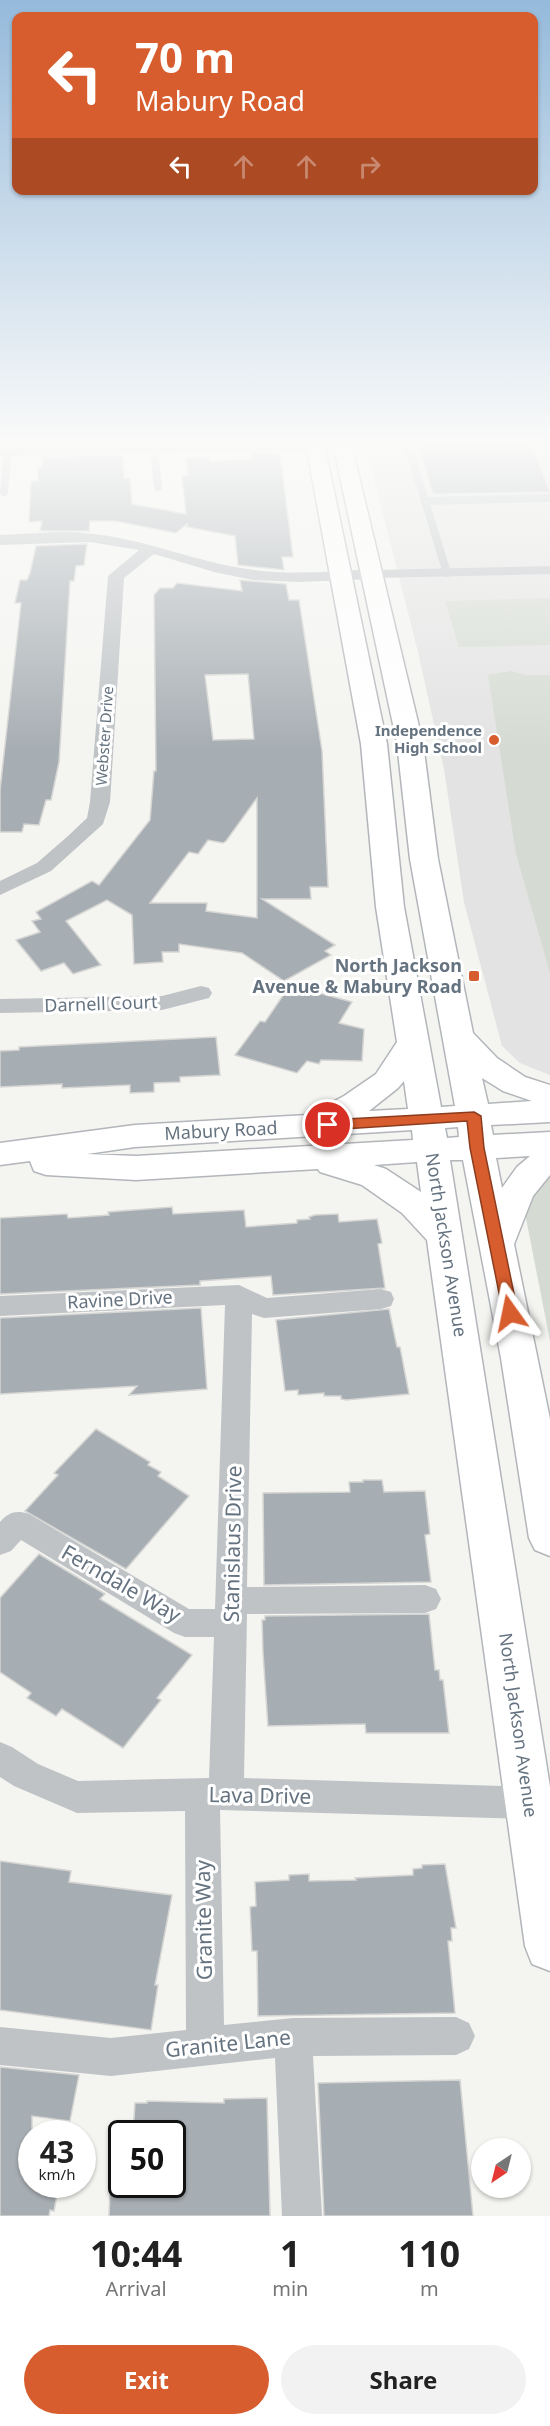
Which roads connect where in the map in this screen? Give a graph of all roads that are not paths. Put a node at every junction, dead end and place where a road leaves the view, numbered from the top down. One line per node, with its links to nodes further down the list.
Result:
1 (127, 542): 5 (street)
2 (335, 542): 9 (main road, North Jackson Avenue)
3 (366, 542): 8 (main road)
4 (438, 542): 7 (lane)
5 (151, 549): 9 (street); 10 (street, Webster Drive)
6 (550, 570): 7 (lane)
7 (447, 573): 8 (lane)
8 (373, 574): 9 (street); 13 (main road)
9 (342, 575): 14 (main road, North Jackson Avenue)
10 (0, 890)
11 (201, 993): 12 (street, Darnell Court)
12 (0, 1006)
13 (458, 1036): 15 (main road); 17 (main road)
14 (413, 1043): 18 (main road, North Jackson Avenue); 19 (main road)
15 (550, 1096)
16 (550, 1111): 17 (main road, Mabury Road)
17 (475, 1132): 18 (main road, Mabury Road); 20 (main road, Mabury Road); 25 (main road)
18 (429, 1135): 19 (main road, Mabury Road); 24 (main road, North Jackson Avenue)
19 (306, 1142): 21 (main road, Mabury Road); 23 (main road, Mabury Road); 24 (main road)
20 (550, 1143)
21 (0, 1154)
22 (550, 1158): 25 (main road)
23 (0, 1161)
24 (445, 1236): 35 (main road, North Jackson Avenue)
25 (496, 1245): 30 (main road)
26 (239, 1294): 27 (street); 28 (street, Ravine Drive); 32 (street, Stanislaus Drive)
27 (381, 1299)
28 (0, 1306)
29 (9, 1532): 32 (street, Ferndale Way)
30 (550, 1538)
31 (425, 1599): 32 (street, Ferndale Way)
32 (231, 1612): 34 (street, Stanislaus Drive)
33 (0, 1758): 34 (street, Lava Drive)
34 (214, 1794): 35 (street, Lava Drive); 39 (street, Granite Way)
35 (530, 1803): 36 (main road, North Jackson Avenue)
36 (550, 1946)
37 (456, 2036): 38 (street, Granite Lane)
38 (293, 2037): 39 (street, Granite Lane); 41 (street)
39 (205, 2045): 40 (street, Granite Lane)
40 (0, 2046)
41 (302, 2216)

